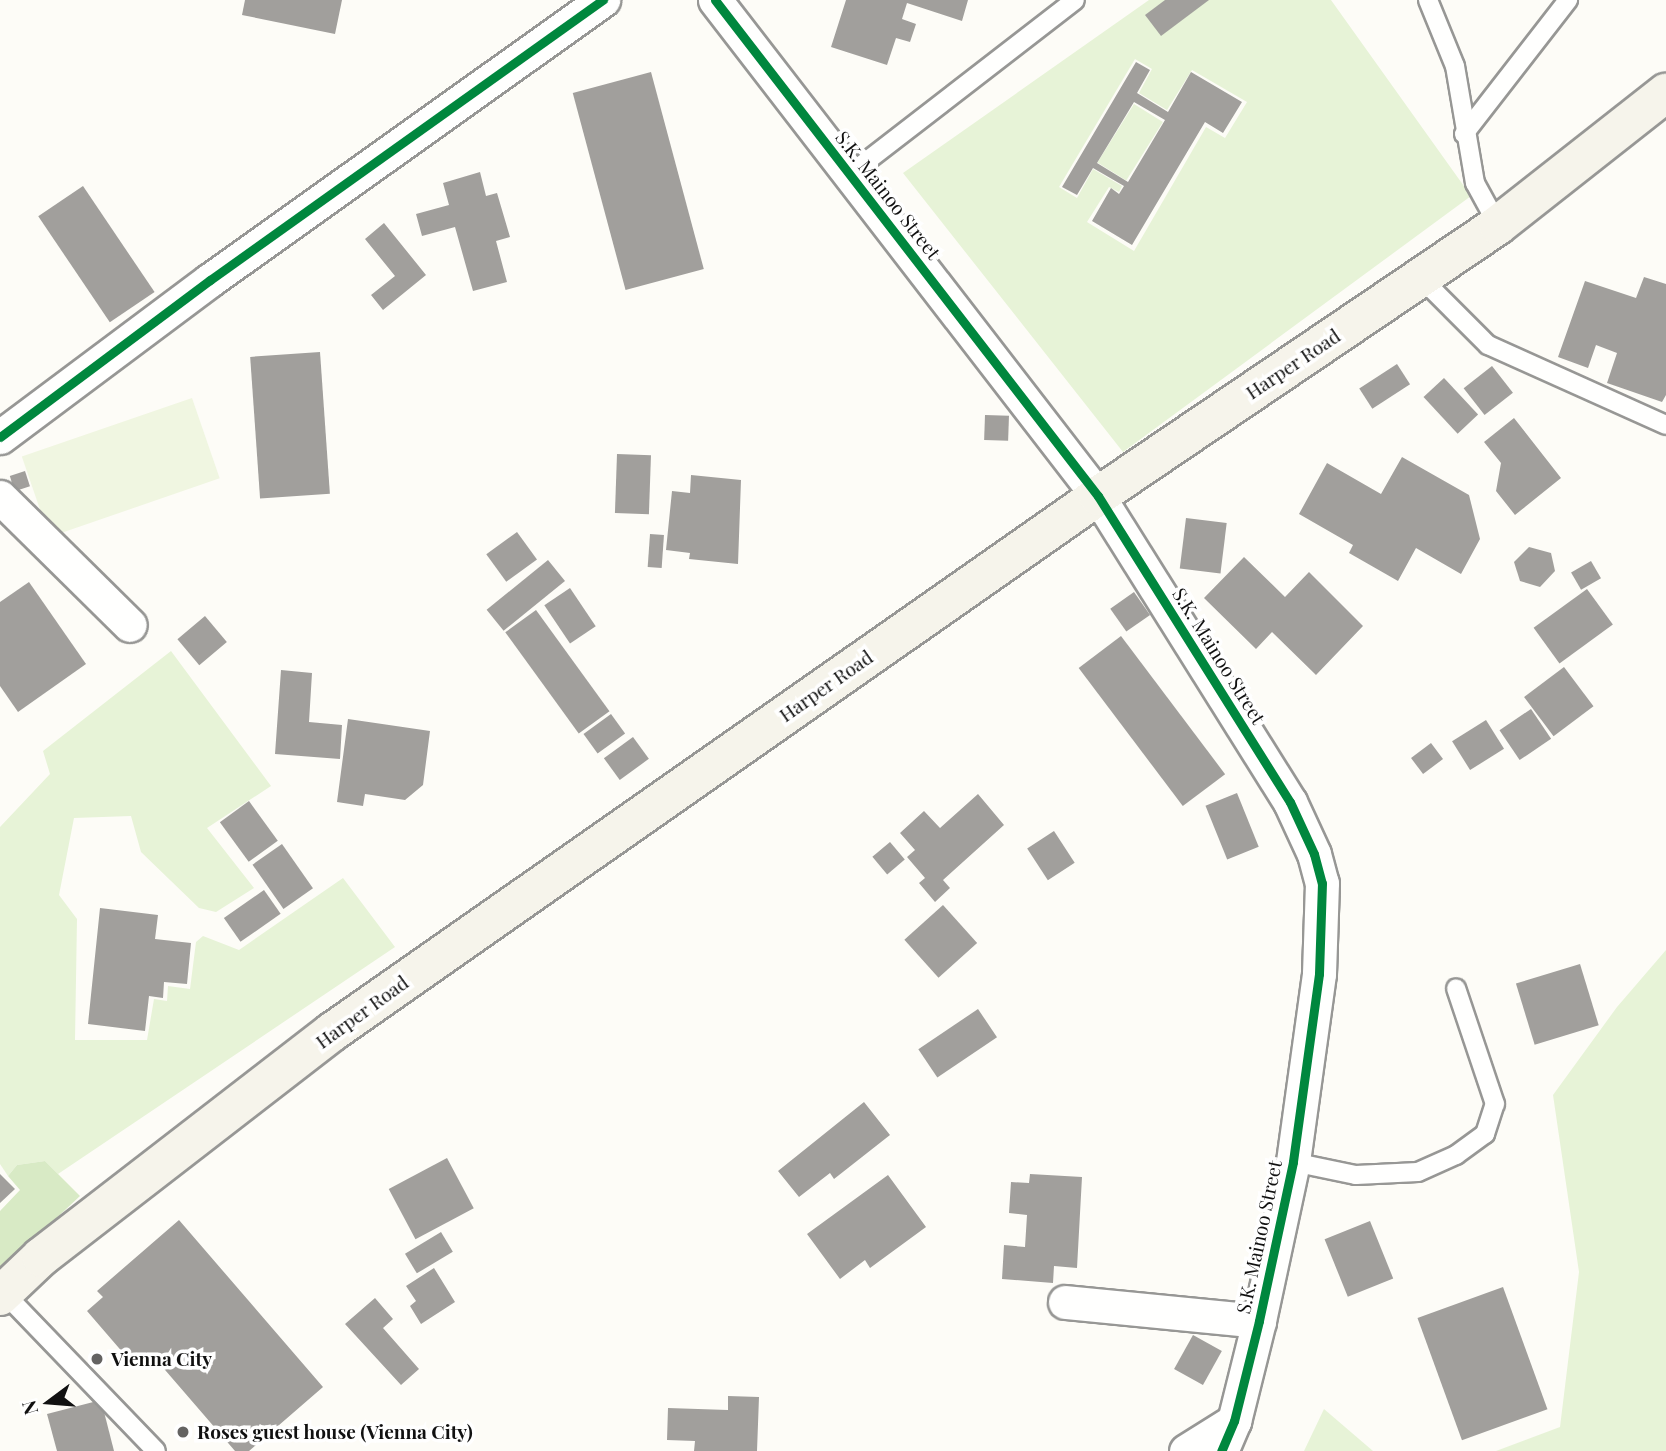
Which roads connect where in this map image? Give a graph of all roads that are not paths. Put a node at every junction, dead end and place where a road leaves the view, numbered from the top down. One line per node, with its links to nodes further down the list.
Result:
1 (603, 0): 12 (street)
2 (715, 0): 8 (street, S.K. Mainoo Street)
3 (1075, 0): 8 (lane)
4 (1428, 0): 7 (lane)
5 (1568, 0): 7 (lane)
6 (1666, 93): 9 (main road, Harper Road)
7 (1464, 134): 9 (lane)
8 (850, 174): 13 (street, S.K. Mainoo Street)
9 (1497, 225): 10 (main road, Harper Road)
10 (1421, 278): 11 (lane); 13 (main road, Harper Road)
11 (1666, 425)
12 (0, 437)
13 (1098, 496): 17 (street, S.K. Mainoo Street); 18 (main road, Harper Road)
14 (0, 497): 15 (street)
15 (130, 625)
16 (1456, 988): 17 (lane)
17 (1293, 1162): 20 (street, S.K. Mainoo Street)
18 (2, 1295): 22 (lane)
19 (1065, 1302): 20 (street)
20 (1259, 1321): 21 (street, S.K. Mainoo Street)
21 (1234, 1421): 23 (street); 24 (street, S.K. Mainoo Street)
22 (156, 1451)
23 (1186, 1451)
24 (1221, 1451)

